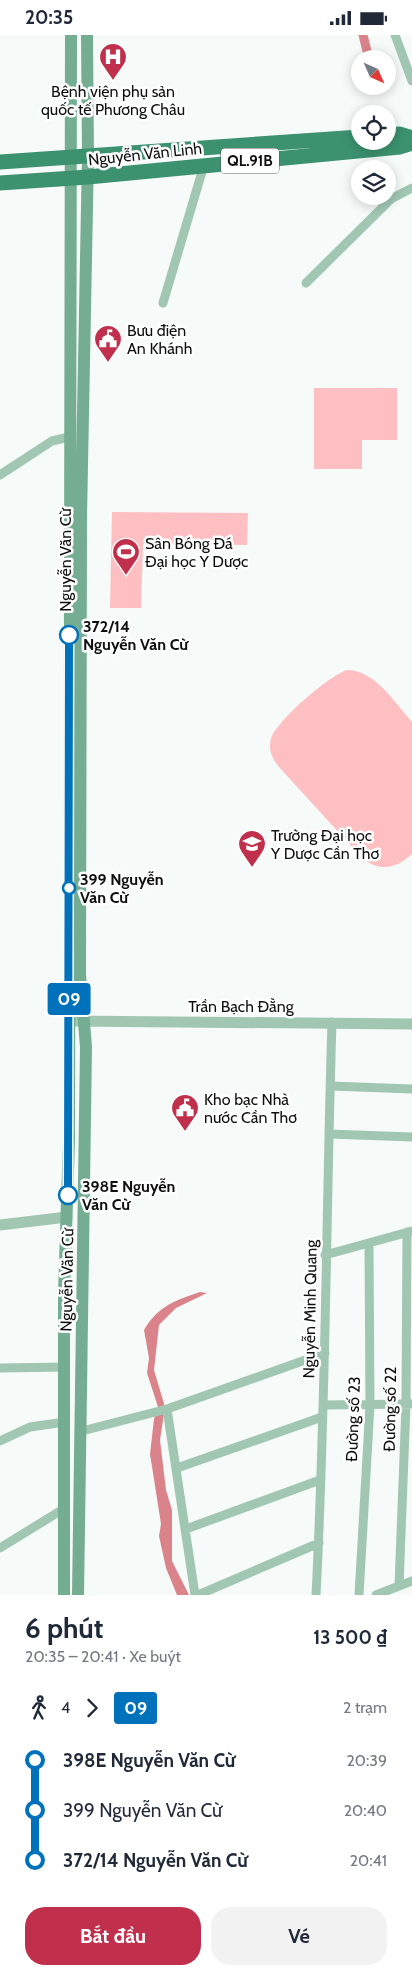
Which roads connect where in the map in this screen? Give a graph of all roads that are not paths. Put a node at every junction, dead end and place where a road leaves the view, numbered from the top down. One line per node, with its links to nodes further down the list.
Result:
1 (71, 35): 10 (main road, Nguyễn Văn Cừ)
2 (87, 35): 9 (main road, Nguyễn Văn Cừ)
3 (395, 35): 4 (street)
4 (412, 81)
5 (396, 134): 7 (highway)
6 (351, 138): 9 (highway, Nguyễn Văn Linh / QL.91B)
7 (412, 139)
8 (412, 143): 12 (highway, Nguyễn Văn Linh / QL.91B)
9 (88, 155): 10 (highway, Nguyễn Văn Linh / QL.91B); 13 (main road, Nguyễn Văn Cừ)
10 (71, 156): 11 (highway, Nguyễn Văn Linh / QL.91B); 14 (main road, Nguyễn Văn Cừ)
11 (0, 162)
12 (204, 165): 13 (highway, Nguyễn Văn Linh / QL.91B); 18 (street)
13 (88, 177): 14 (highway, Nguyễn Văn Linh / QL.91B); 22 (main road, Nguyễn Văn Cừ)
14 (70, 179): 15 (highway, Nguyễn Văn Linh / QL.91B); 19 (main road, Nguyễn Văn Cừ)
15 (0, 183)
16 (412, 188): 17 (street)
17 (306, 283)
18 (163, 303)
19 (69, 437): 20 (street); 21 (main road, Nguyễn Văn Cừ)
20 (0, 475)
21 (69, 1021): 22 (street, Trần Bạch Đằng); 29 (main road, Nguyễn Văn Cừ)
22 (83, 1021): 23 (street, Trần Bạch Đằng); 43 (main road, Nguyễn Văn Cừ)
23 (332, 1022): 24 (street, Trần Bạch Đằng); 25 (street, Nguyễn Minh Quang)
24 (412, 1024)
25 (330, 1087): 26 (street); 27 (street, Nguyễn Minh Quang)
26 (412, 1089)
27 (329, 1134): 28 (street); 33 (street, Nguyễn Minh Quang)
28 (412, 1137)
29 (67, 1217): 30 (street); 35 (main road, Nguyễn Văn Cừ)
30 (0, 1225)
31 (409, 1231): 32 (street); 39 (street, Đường số 22)
32 (369, 1245): 33 (street); 38 (street, Đường số 23)
33 (325, 1255): 34 (street, Nguyễn Minh Quang)
34 (325, 1353): 37 (street, Nguyễn Minh Quang); 40 (street)
35 (65, 1367): 36 (street); 42 (main road, Nguyễn Văn Cừ)
36 (0, 1368)
37 (324, 1405): 38 (street); 41 (street, Nguyễn Minh Quang)
38 (370, 1405): 39 (street); 57 (street, Đường số 23)
39 (409, 1405): 52 (street, Đường số 22)
40 (167, 1410): 43 (street); 45 (street)
41 (322, 1417): 45 (street); 46 (street, Nguyễn Minh Quang)
42 (65, 1422): 44 (street); 47 (main road, Nguyễn Văn Cừ)
43 (82, 1431): 54 (main road, Nguyễn Văn Cừ)
44 (0, 1441)
45 (177, 1468): 48 (street)
46 (320, 1480): 48 (street); 49 (street, Nguyễn Minh Quang)
47 (65, 1508): 50 (street); 53 (main road, Nguyễn Văn Cừ)
48 (186, 1529): 55 (street)
49 (319, 1543): 55 (street); 56 (street, Nguyễn Minh Quang)
50 (0, 1548)
51 (412, 1581): 52 (street)
52 (399, 1586): 58 (street)
53 (64, 1595)
54 (78, 1595)
55 (193, 1595)
56 (316, 1595)
57 (359, 1595)
58 (376, 1595)

